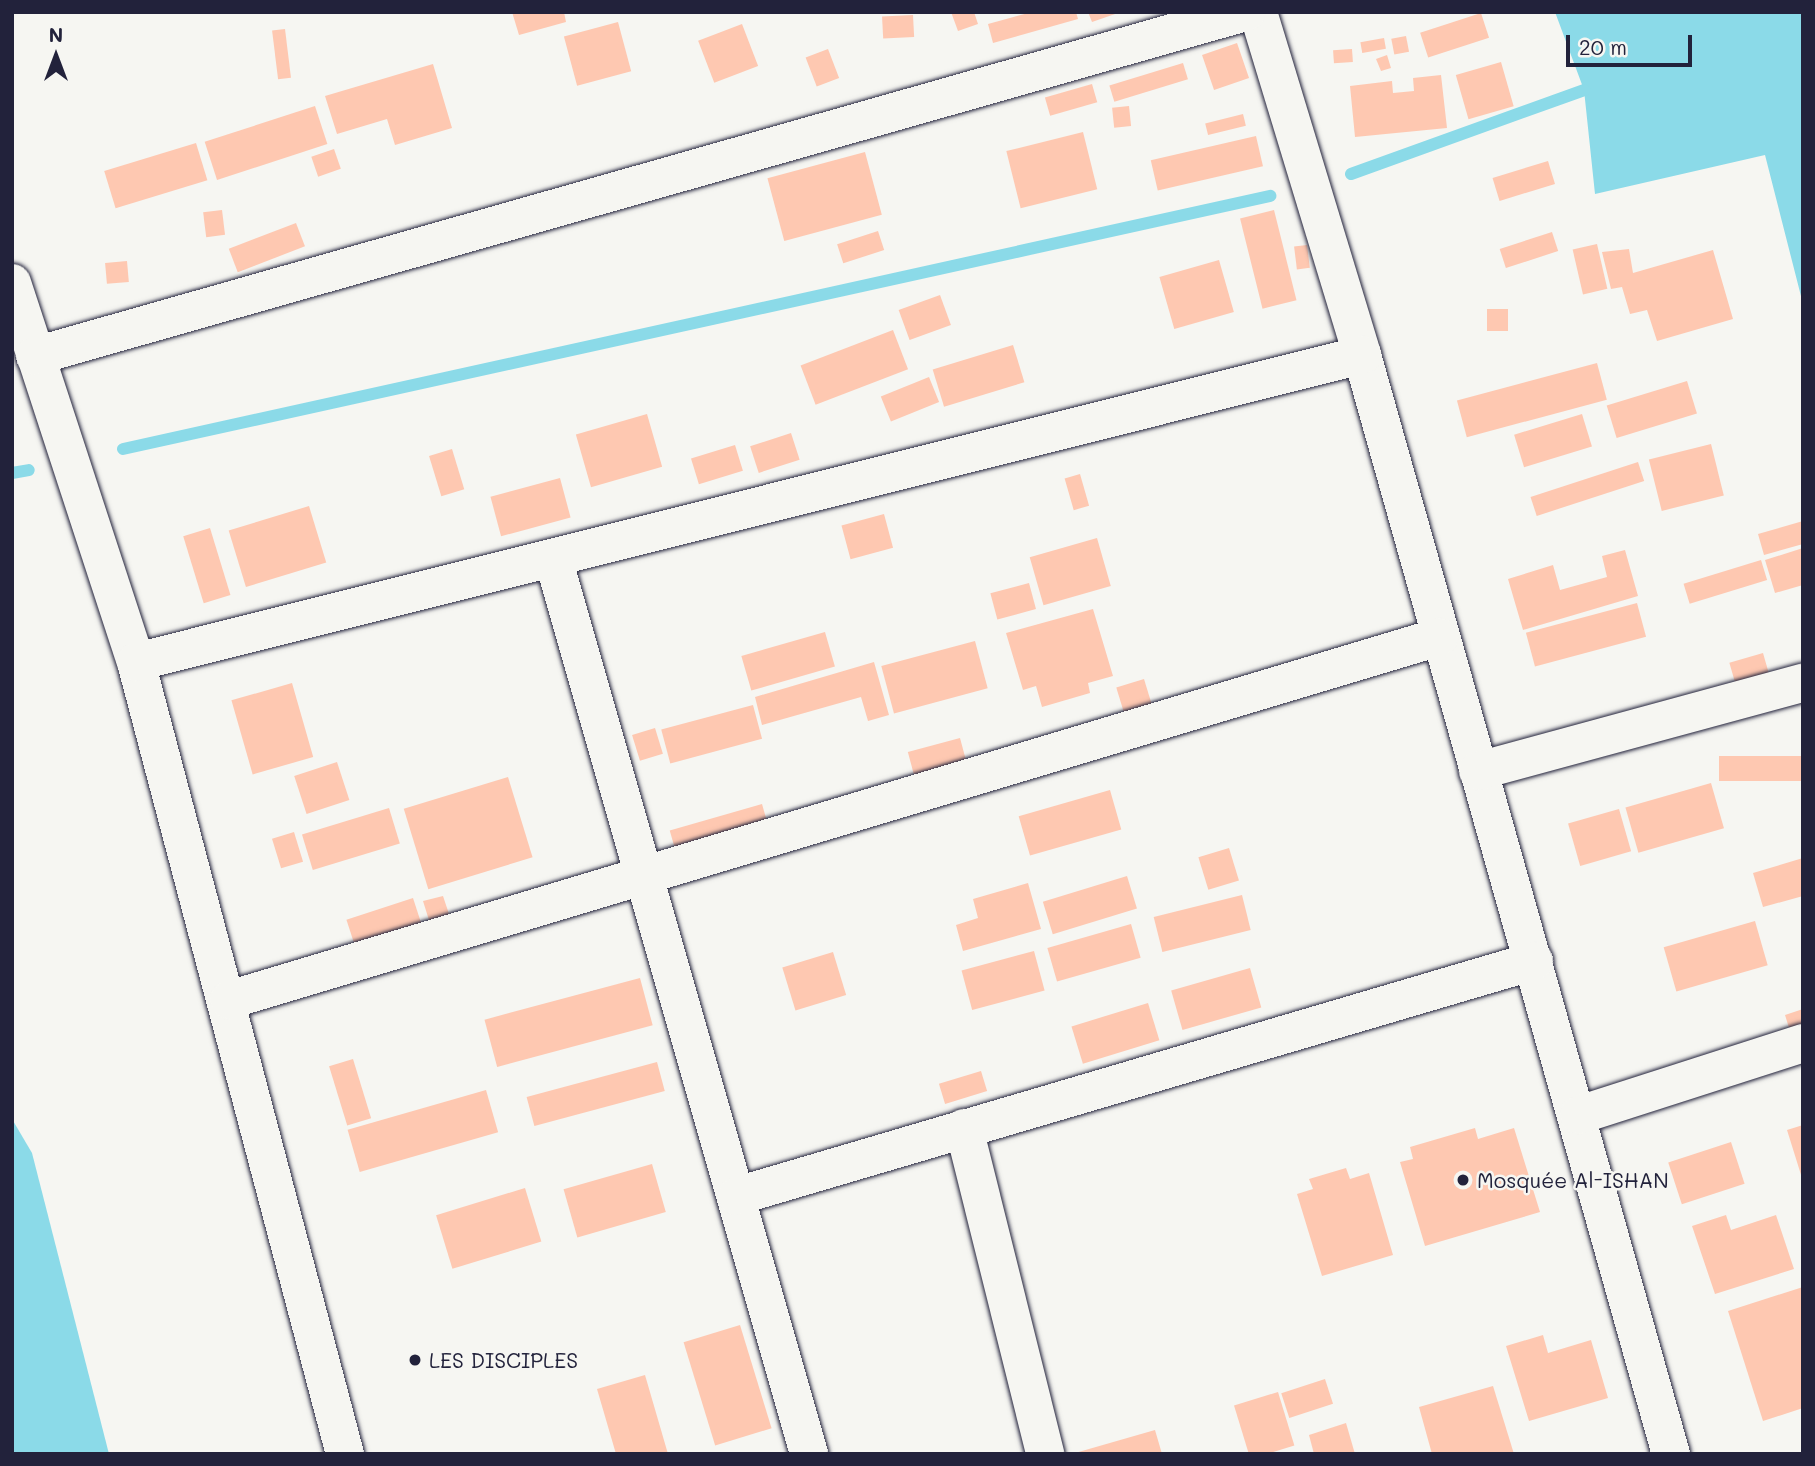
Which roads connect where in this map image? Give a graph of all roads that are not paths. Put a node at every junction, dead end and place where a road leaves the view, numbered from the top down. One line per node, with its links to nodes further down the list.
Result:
1 (1245, 12): 5 (street)
2 (1258, 12): 4 (street)
3 (12, 283): 5 (street)
4 (1362, 355): 6 (street); 7 (street)
5 (35, 356): 8 (street)
6 (554, 558): 8 (street); 11 (street)
7 (1439, 637): 10 (street); 11 (street)
8 (136, 662): 13 (street)
9 (1803, 683): 10 (street)
10 (1478, 771): 12 (street)
11 (642, 876): 13 (street); 17 (street)
12 (1534, 961): 15 (street); 16 (street)
13 (229, 1000): 18 (street)
14 (1803, 1042): 15 (street)
15 (1579, 1115): 21 (street)
16 (964, 1129): 17 (street); 20 (street)
17 (737, 1196): 19 (street)
18 (345, 1454)
19 (809, 1454)
20 (1045, 1454)
21 (1671, 1454)

